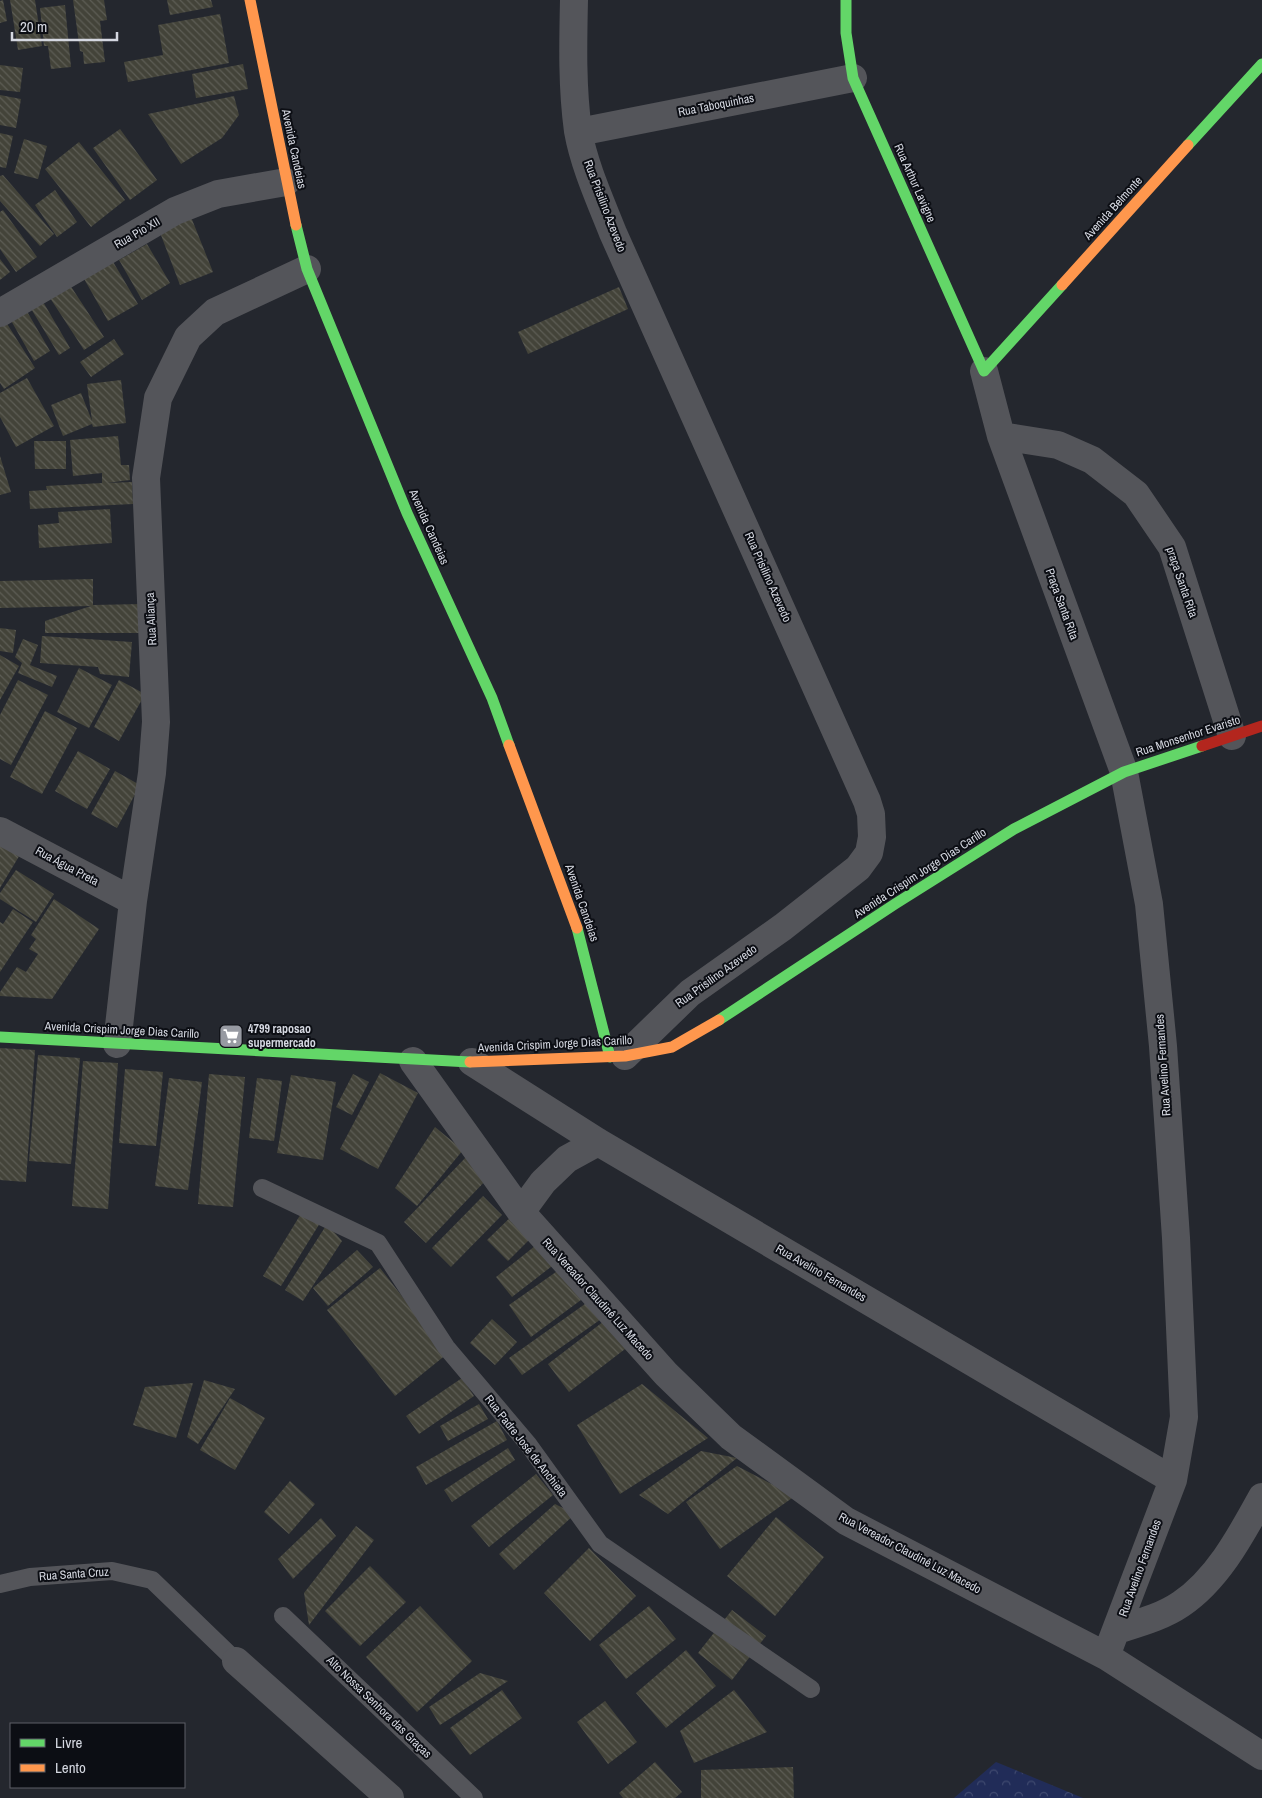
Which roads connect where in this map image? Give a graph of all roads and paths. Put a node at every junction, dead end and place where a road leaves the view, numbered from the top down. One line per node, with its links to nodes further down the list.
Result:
1 (250, 0): 7 (street, Avenida Candeias)
2 (574, 0): 6 (street, Rua Prisilino Azevedo)
3 (846, 0): 5 (street, Rua Arthur Lavigne)
4 (1262, 64): 10 (street, Avenida Belmonte)
5 (853, 78): 6 (street, Rua Taboquinhas); 10 (street, Rua Arthur Lavigne)
6 (579, 132): 19 (street, Rua Prisilino Azevedo)
7 (286, 182): 8 (street, Avenida Candeias); 9 (street, Rua Pio XII)
8 (307, 269): 16 (street, Rua Aliança); 19 (street, Avenida Candeias)
9 (0, 313)
10 (984, 371): 11 (street, Praça Santa Rita)
11 (1001, 436): 13 (street, praça Santa Rita); 14 (street, Praça Santa Rita)
12 (1262, 726): 13 (street, Rua Monsenhor Evaristo)
13 (1232, 736): 14 (street, Rua Monsenhor Evaristo)
14 (1124, 772): 19 (street, Avenida Crispim Jorge Dias Carillo); 25 (street, Rua Avelino Fernandes)
15 (0, 831): 16 (street, Rua Água Preta)
16 (133, 901): 18 (street, Rua Aliança)
17 (0, 1037): 18 (street, Avenida Crispim Jorge Dias Carillo)
18 (116, 1044): 20 (street, Avenida Crispim Jorge Dias Carillo)
19 (618, 1056): 21 (street, Avenida Crispim Jorge Dias Carillo)
20 (413, 1060): 21 (street, Avenida Crispim Jorge Dias Carillo); 24 (street, Rua Vereador Claudinê Luz Macedo)
21 (472, 1062): 22 (street, Rua Avelino Fernandes)
22 (598, 1142): 24 (street); 25 (street, Rua Avelino Fernandes)
23 (262, 1188): 32 (lane, Rua Padre José de Anchieta)
24 (521, 1212): 30 (street, Rua Vereador Claudinê Luz Macedo)
25 (1173, 1480): 29 (street, Rua Avelino Fernandes)
26 (1262, 1497): 29 (street)
27 (0, 1584): 31 (lane, Rua Santa Cruz)
28 (283, 1616): 35 (lane, Alto Nossa Senhora das Graças)
29 (1117, 1630): 30 (street, Rua Avelino Fernandes)
30 (1106, 1656): 33 (street, Rua Vereador Claudinê Luz Macedo)
31 (236, 1661): 34 (street)
32 (811, 1689)
33 (1262, 1756)
34 (390, 1798)
35 (474, 1798)

